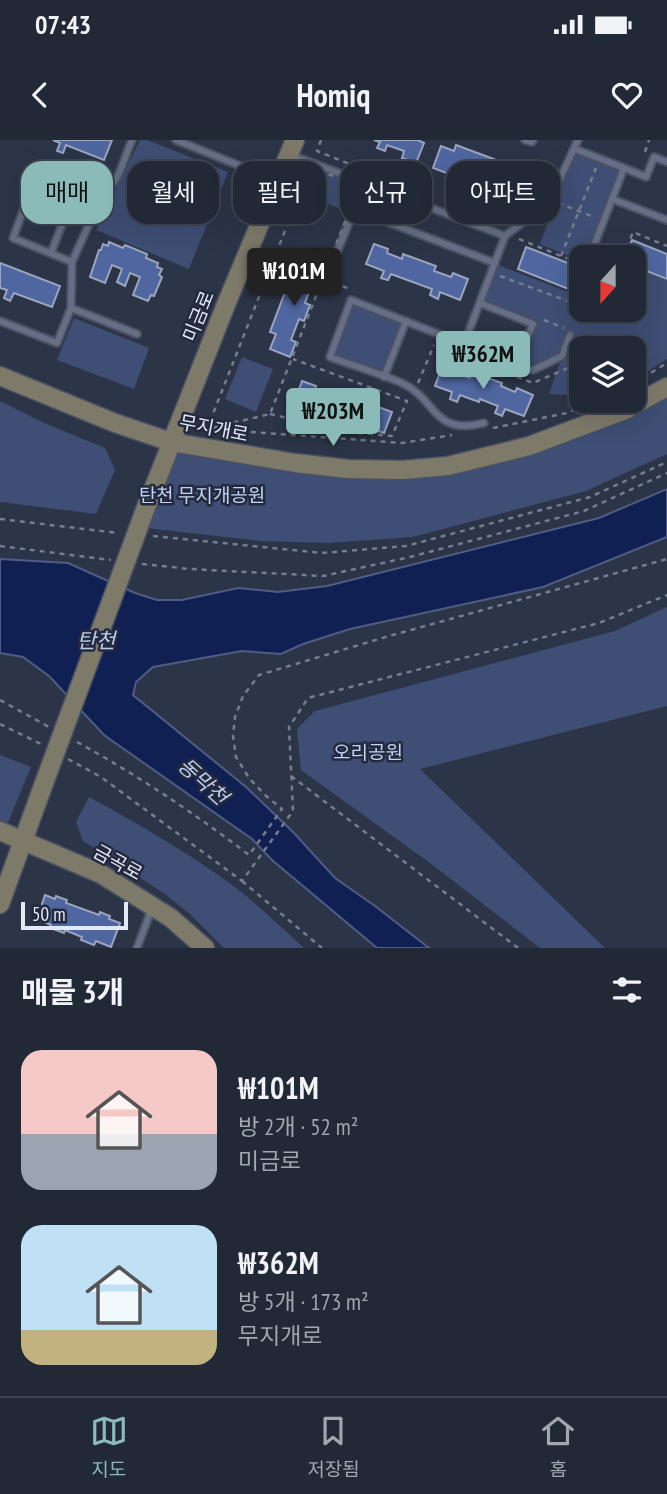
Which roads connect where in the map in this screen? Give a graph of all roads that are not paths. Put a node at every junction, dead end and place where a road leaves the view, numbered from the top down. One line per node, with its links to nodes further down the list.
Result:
1 (132, 140): 12 (lane)
2 (176, 140): 9 (lane)
3 (525, 140): 4 (lane)
4 (533, 140)
5 (578, 140): 7 (lane)
6 (292, 147): 11 (lane)
7 (575, 149): 10 (lane); 24 (lane)
8 (667, 162): 10 (lane)
9 (233, 163)
10 (624, 168): 13 (lane)
11 (340, 171)
12 (113, 183)
13 (612, 199): 16 (lane); 25 (lane)
14 (432, 208): 24 (lane)
15 (21, 217): 27 (lane)
16 (667, 220)
17 (62, 224): 27 (lane)
18 (88, 224): 28 (lane)
19 (260, 224): 42 (main road, 미금로)
20 (348, 224): 26 (lane)
21 (393, 224): 23 (lane)
22 (405, 224): 23 (lane)
23 (404, 228): 29 (lane)
24 (505, 236): 29 (lane)
25 (594, 243)
26 (337, 252)
27 (51, 253): 28 (lane)
28 (72, 262): 31 (lane)
29 (495, 263): 30 (lane)
30 (480, 303): 36 (lane); 37 (lane)
31 (71, 308): 32 (lane); 35 (lane)
32 (0, 321)
33 (406, 321): 36 (lane); 39 (lane); 39 (lane)
34 (569, 332): 37 (lane)
35 (137, 334)
36 (464, 344): 37 (lane)
37 (517, 364)
38 (0, 376): 42 (main road, 무지개로)
39 (384, 377): 41 (lane)
40 (667, 387): 42 (main road, 무지개로)
41 (484, 426)
42 (171, 442): 44 (main road, 미금로, bridge)
43 (0, 831): 44 (main road, 금곡로)
44 (24, 840): 45 (main road); 46 (main road, 금곡로)
45 (0, 904)
46 (152, 906): 47 (lane); 48 (main road, 금곡로)
47 (137, 948)
48 (205, 948)

